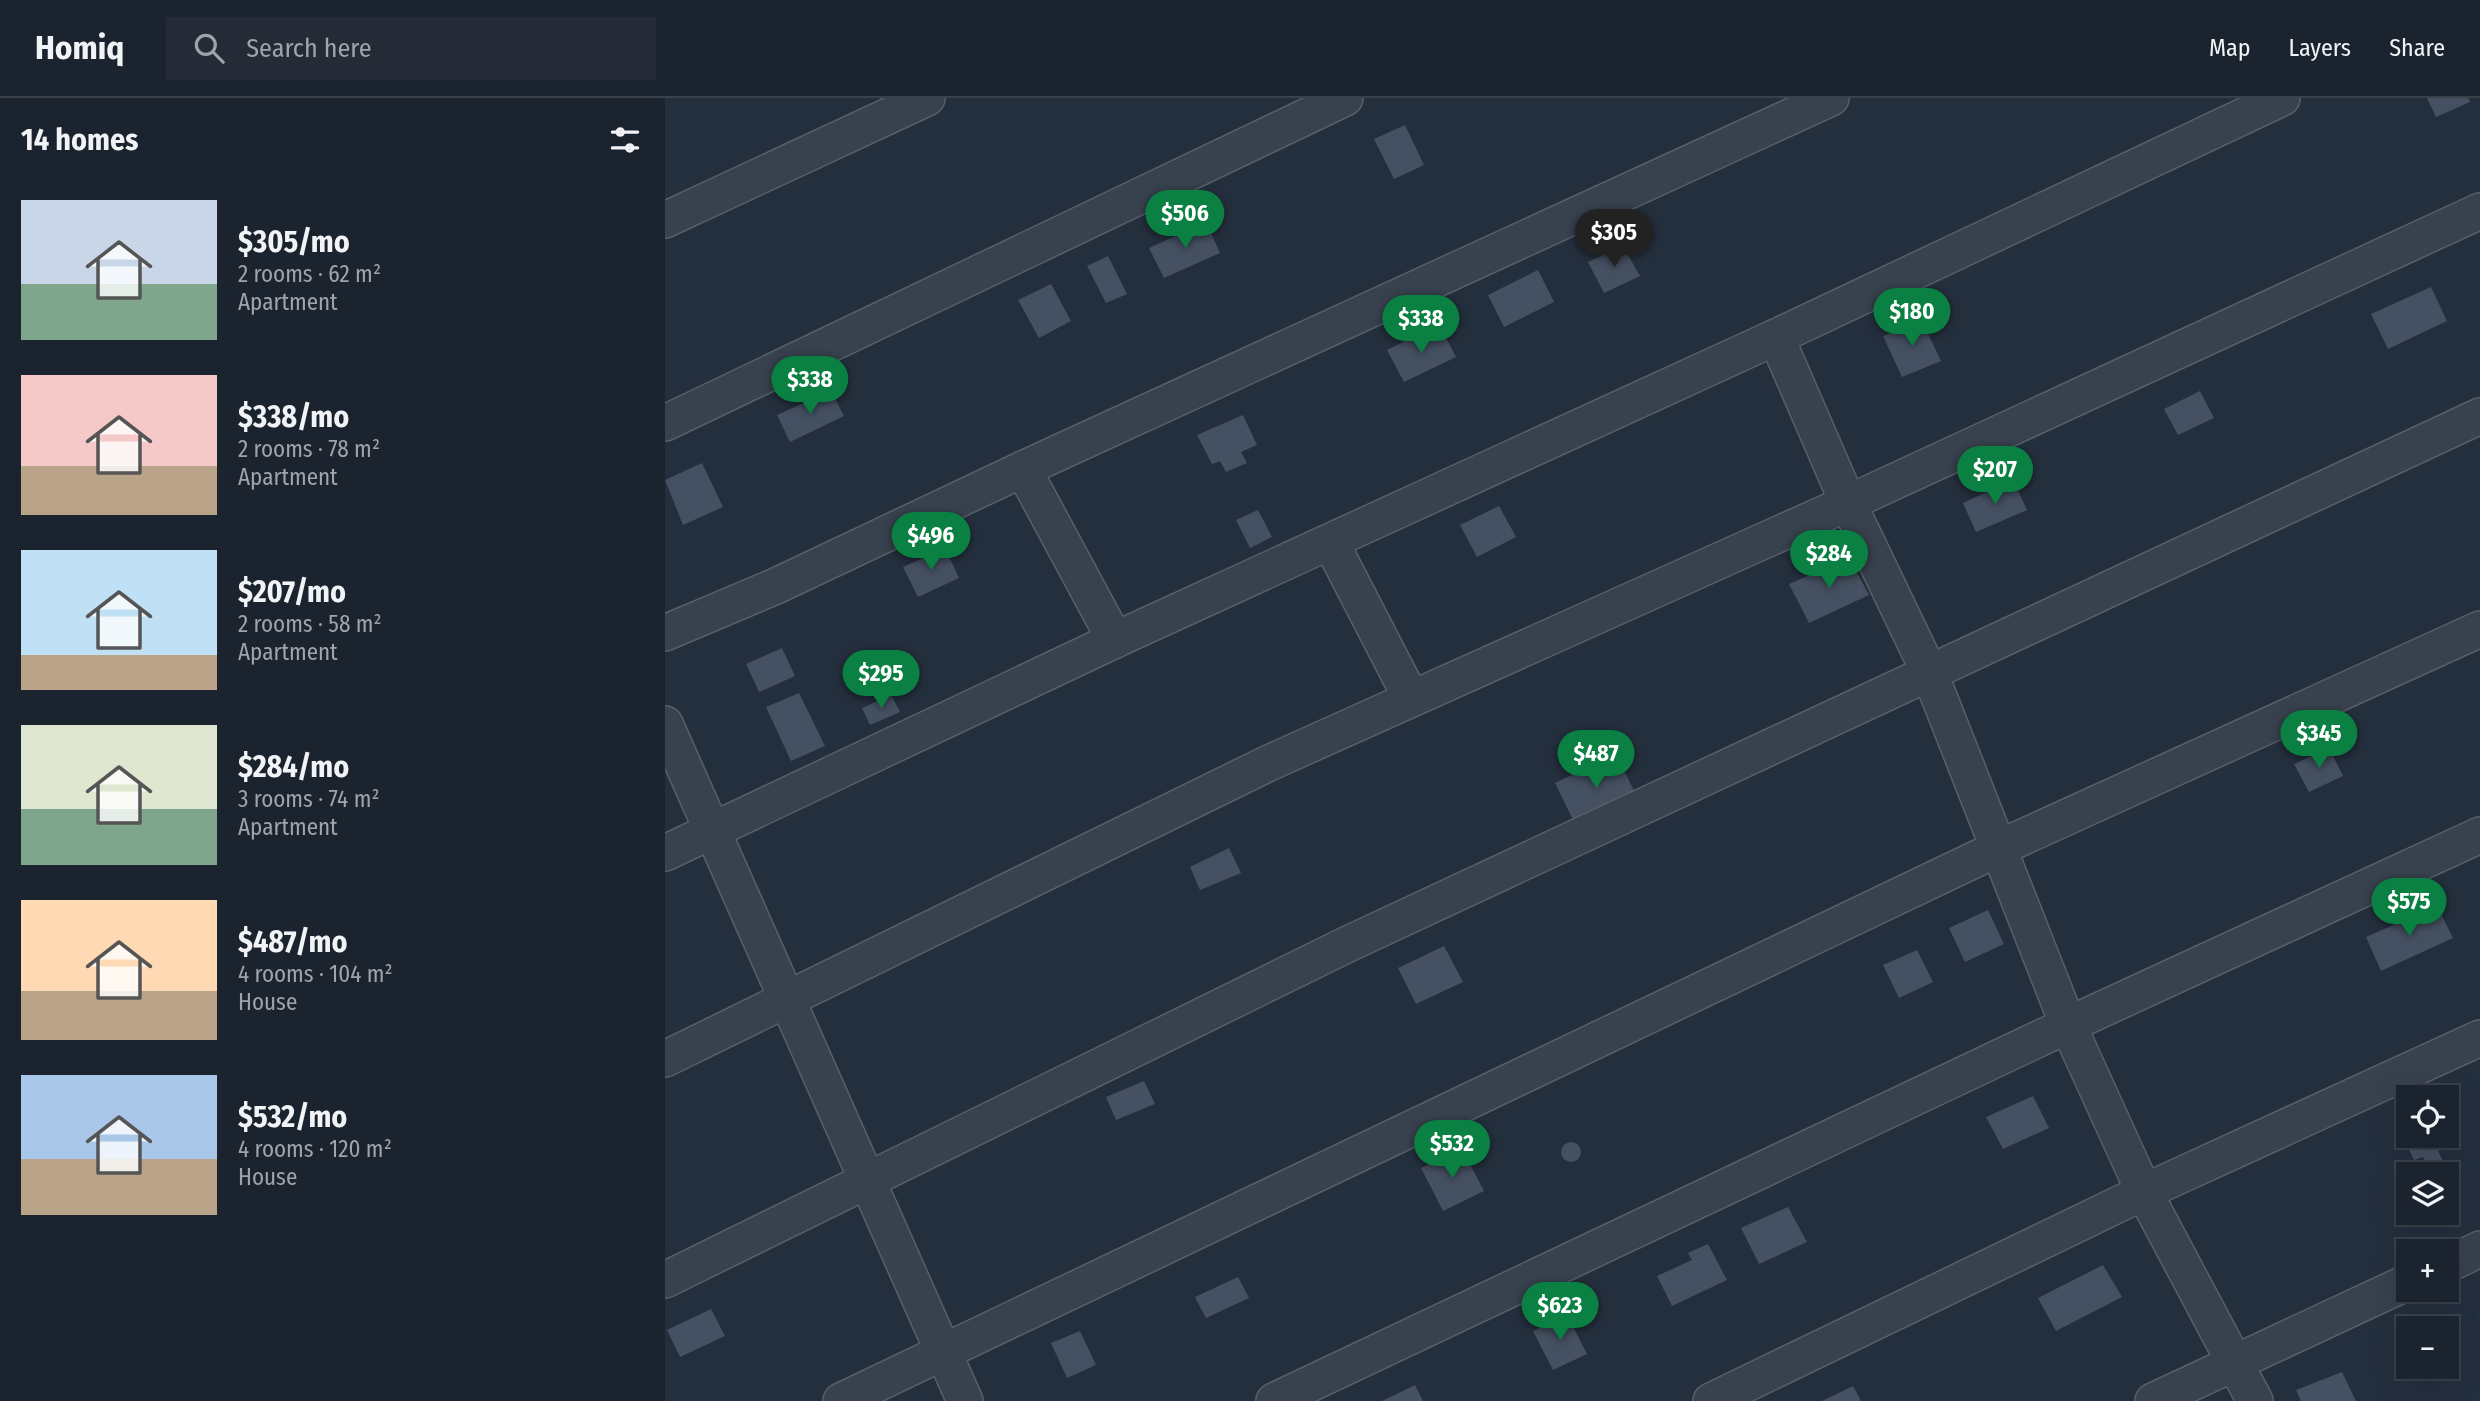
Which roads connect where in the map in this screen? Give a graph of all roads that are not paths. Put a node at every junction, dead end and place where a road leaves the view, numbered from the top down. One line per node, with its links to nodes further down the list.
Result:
1 (927, 98): 6 (street)
2 (1345, 98): 9 (street)
3 (1831, 98): 10 (street)
4 (2282, 98): 7 (street)
5 (2480, 211): 11 (street)
6 (665, 220)
7 (1776, 337): 11 (street); 12 (street)
8 (2480, 416): 16 (street)
9 (665, 423)
10 (1023, 469): 14 (street); 15 (street)
11 (1848, 503): 16 (street); 17 (street)
12 (1331, 543): 15 (street); 17 (street)
13 (2480, 629): 21 (street)
14 (665, 633)
15 (1115, 640): 19 (street)
16 (1930, 674): 21 (street); 27 (street)
17 (1411, 698): 23 (street)
18 (665, 724): 19 (street)
19 (712, 831): 22 (street); 23 (street)
20 (2480, 835): 24 (street)
21 (1999, 848): 24 (street); 33 (street)
22 (665, 853)
23 (786, 998): 26 (street); 27 (street)
24 (2068, 1025): 28 (street); 37 (street)
25 (2480, 1038): 28 (street)
26 (665, 1059)
27 (867, 1182): 31 (street); 33 (street)
28 (2144, 1192): 34 (street); 38 (street)
29 (2480, 1249): 30 (street)
30 (2459, 1259)
31 (665, 1280)
32 (2396, 1288): 34 (street)
33 (943, 1351): 35 (street); 36 (street)
34 (2236, 1362): 39 (street); 40 (street)
35 (841, 1401)
36 (965, 1401)
37 (1274, 1401)
38 (1711, 1401)
39 (2153, 1401)
40 (2255, 1401)

